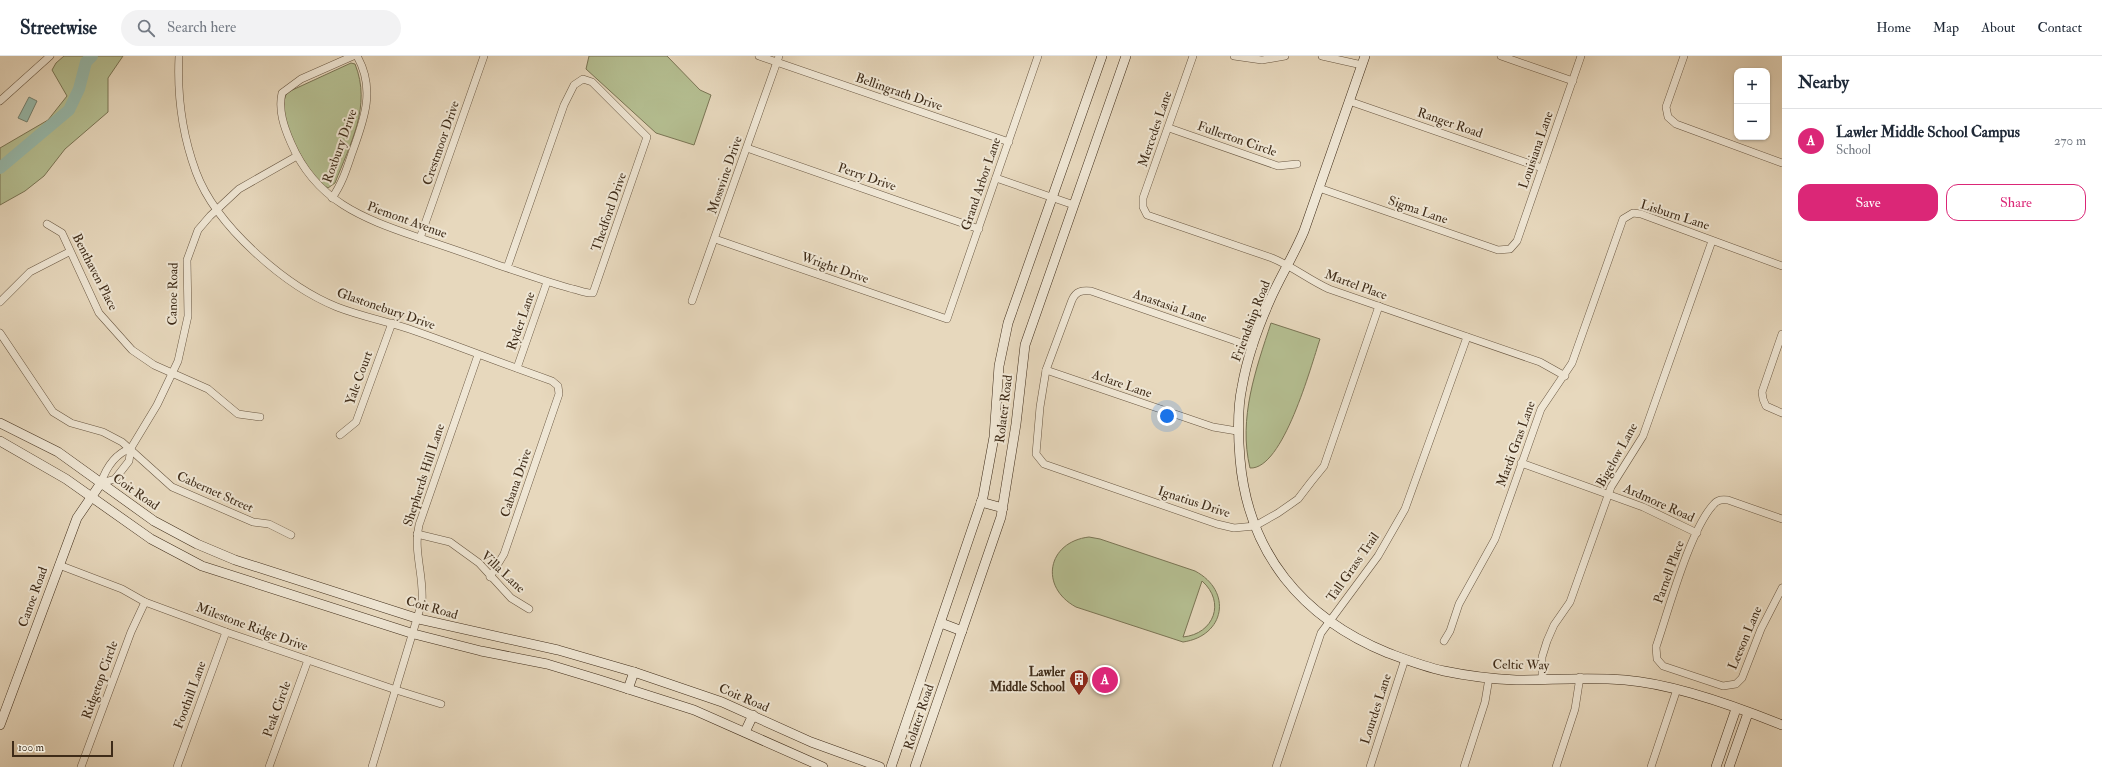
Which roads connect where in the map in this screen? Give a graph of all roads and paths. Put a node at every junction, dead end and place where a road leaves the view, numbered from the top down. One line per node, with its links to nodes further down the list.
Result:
1 (50, 56): 20 (street)
2 (179, 56): 34 (street, Glastonebury Drive)
3 (353, 56): 25 (street, Piemont Avenue)
4 (357, 56): 31 (street, Roxbury Drive)
5 (484, 56): 39 (street, Crestmoor Drive)
6 (759, 56): 17 (street, Bellingrath Drive)
7 (1038, 56): 23 (street, Grand Arbor Lane)
8 (1102, 56): 32 (main road, Rolater Road)
9 (1126, 56): 33 (main road, Rolater Road)
10 (1193, 56): 22 (street, Mercedes Lane)
11 (1234, 56): 12 (street)
12 (1285, 56)
13 (1322, 56): 18 (street)
14 (1501, 56): 19 (street)
15 (1581, 56): 19 (street, Louisiana Lane)
16 (1684, 56): 26 (street)
17 (778, 59): 23 (street, Bellingrath Drive); 24 (street, Mossvine Drive)
18 (1363, 60): 21 (main road, Friendship Road)
19 (1573, 81): 28 (street, Louisiana Lane)
20 (1, 99)
21 (1349, 101): 28 (street, Ranger Road); 30 (main road, Friendship Road)
22 (1169, 128): 27 (street, Fullerton Circle); 35 (street, Mercedes Lane)
23 (1008, 142): 29 (street, Grand Arbor Lane)
24 (747, 148): 38 (street, Perry Drive); 40 (street, Mossvine Drive)
25 (297, 156): 31 (street, Piemont Avenue); 34 (street, Canoe Road)
26 (1782, 163)
27 (1297, 164)
28 (1542, 168): 42 (street, Louisiana Lane)
29 (996, 178): 32 (street); 38 (street, Grand Arbor Lane)
30 (1319, 188): 42 (street, Sigma Lane); 44 (main road, Friendship Road)
31 (332, 198): 39 (street, Piemont Avenue)
32 (1052, 199): 33 (street); 75 (main road, Rolater Road)
33 (1074, 205): 76 (main road, Rolater Road)
34 (216, 210): 53 (street, Glastonebury Drive); 61 (street, Canoe Road)
35 (1144, 210): 44 (street, Martel Place)
36 (1630, 214): 41 (street, Lisburn Lane); 62 (street, Mardi Gras Lane)
37 (47, 224): 43 (street, Benthaven Place)
38 (978, 229): 52 (street, Grand Arbor Lane)
39 (420, 238): 46 (street, Piemont Avenue)
40 (715, 239): 49 (street, Mossvine Drive); 52 (street, Wright Drive)
41 (1712, 240): 45 (street, Lisburn Lane); 73 (street, Bigelow Lane)
42 (1510, 249)
43 (69, 252): 50 (street); 61 (street, Benthaven Place)
44 (1288, 266): 51 (street, Martel Place); 57 (main road, Friendship Road)
45 (1782, 266)
46 (507, 268): 47 (street, Piemont Avenue); 48 (street, Thedford Drive)
47 (547, 282): 48 (street, Piemont Avenue); 59 (street, Ryder Lane)
48 (592, 294)
49 (692, 301)
50 (0, 302)
51 (1379, 306): 56 (street, Martel Place); 78 (street, Ignatius Drive)
52 (947, 319)
53 (392, 323): 58 (street, Glastonebury Drive); 68 (street, Yale Court)
54 (0, 333): 70 (street, Cabernet Street)
55 (1782, 334): 64 (street)
56 (1468, 337): 62 (street, Martel Place); 89 (street, Tall Grass Trail)
57 (1252, 347): 60 (street, Anastasia Lane); 67 (main road, Friendship Road)
58 (478, 355): 59 (street, Glastonebury Drive); 80 (street, Shepherds Hill Lane)
59 (517, 368): 63 (street, Glastonebury Drive)
60 (1046, 370): 67 (street, Aclare Lane); 78 (street, Ignatius Drive)
61 (173, 373): 65 (street, Benthaven Place); 70 (street, Canoe Road)
62 (1565, 376): 71 (street, Mardi Gras Lane)
63 (559, 394): 83 (street, Cabana Drive)
64 (1782, 413)
65 (260, 417)
66 (0, 423): 72 (main road, Coit Road)
67 (1237, 431): 78 (main road, Friendship Road)
68 (340, 435)
69 (0, 441): 74 (main road)
70 (131, 448): 72 (street, Canoe Road); 72 (street, Canoe Road); 81 (street, Cabernet Street)
71 (1521, 463): 73 (street, Ardmore Road); 94 (street, Mardi Gras Lane)
72 (101, 483): 74 (main road, Canoe Road); 88 (main road, Coit Road)
73 (1608, 494): 79 (street, Ardmore Road); 101 (street, Bigelow Lane)
74 (90, 497): 82 (main road, Canoe Road); 93 (main road)
75 (981, 502): 76 (main road); 90 (main road, Rolater Road)
76 (1003, 508): 91 (main road, Rolater Road)
77 (1782, 519): 79 (street, Parnell Place)
78 (1255, 526): 84 (main road, Friendship Road)
79 (1697, 533): 96 (street, Parnell Place)
80 (417, 534): 83 (street, Villa Lane); 88 (street, Shepherds Hill Lane)
81 (291, 535)
82 (59, 565): 86 (street, Milestone Ridge Drive); 105 (main road, Canoe Road)
83 (490, 577): 87 (street, Villa Lane)
84 (1283, 577): 89 (main road, Celtic Way)
85 (1782, 588): 96 (street, Leeson Lane)
86 (145, 602): 92 (street, Milestone Ridge Drive); 113 (street, Ridgetop Circle)
87 (529, 609)
88 (418, 619): 93 (street, Shepherds Hill Lane); 98 (main road, Coit Road)
89 (1329, 622): 95 (main road, Celtic Way); 121 (street, Tall Grass Trail)
90 (941, 623): 91 (main road); 119 (main road, Rolater Road)
91 (962, 631): 120 (main road, Rolater Road)
92 (226, 632): 97 (street, Milestone Ridge Drive); 114 (street, Foothill Lane)
93 (414, 634): 102 (main road); 104 (street, Shepherds Hill Lane)
94 (1444, 641)
95 (1405, 659): 100 (main road, Celtic Way); 122 (street, Lourdes Lane)
96 (1657, 659)
97 (308, 660): 104 (street, Milestone Ridge Drive); 115 (street, Peak Circle)
98 (634, 672): 102 (main road); 109 (main road, Coit Road)
99 (1580, 677): 101 (main road, Celtic Way); 103 (main road, Celtic Way); 124 (street)
100 (1489, 678): 101 (main road, Celtic Way); 123 (street)
101 (1542, 679)
102 (628, 689): 112 (main road)
103 (1677, 689): 107 (main road, Celtic Way); 125 (street)
104 (396, 690): 106 (street, Milestone Ridge Drive); 116 (street, Shepherds Hill Lane)
105 (4, 702): 110 (main road, Canoe Road)
106 (441, 704)
107 (1736, 708): 108 (main road, Celtic Way); 126 (main road)
108 (1748, 713): 111 (main road, Celtic Way); 127 (main road)
109 (753, 715): 112 (main road); 118 (main road, Coit Road)
110 (0, 725)
111 (1782, 725)
112 (745, 732): 117 (main road)
113 (81, 767)
114 (177, 767)
115 (269, 767)
116 (372, 767)
117 (823, 767)
118 (880, 767)
119 (891, 767)
120 (915, 767)
121 (1276, 767)
122 (1370, 767)
123 (1464, 767)
124 (1556, 767)
125 (1651, 767)
126 (1716, 767)
127 (1729, 767)

